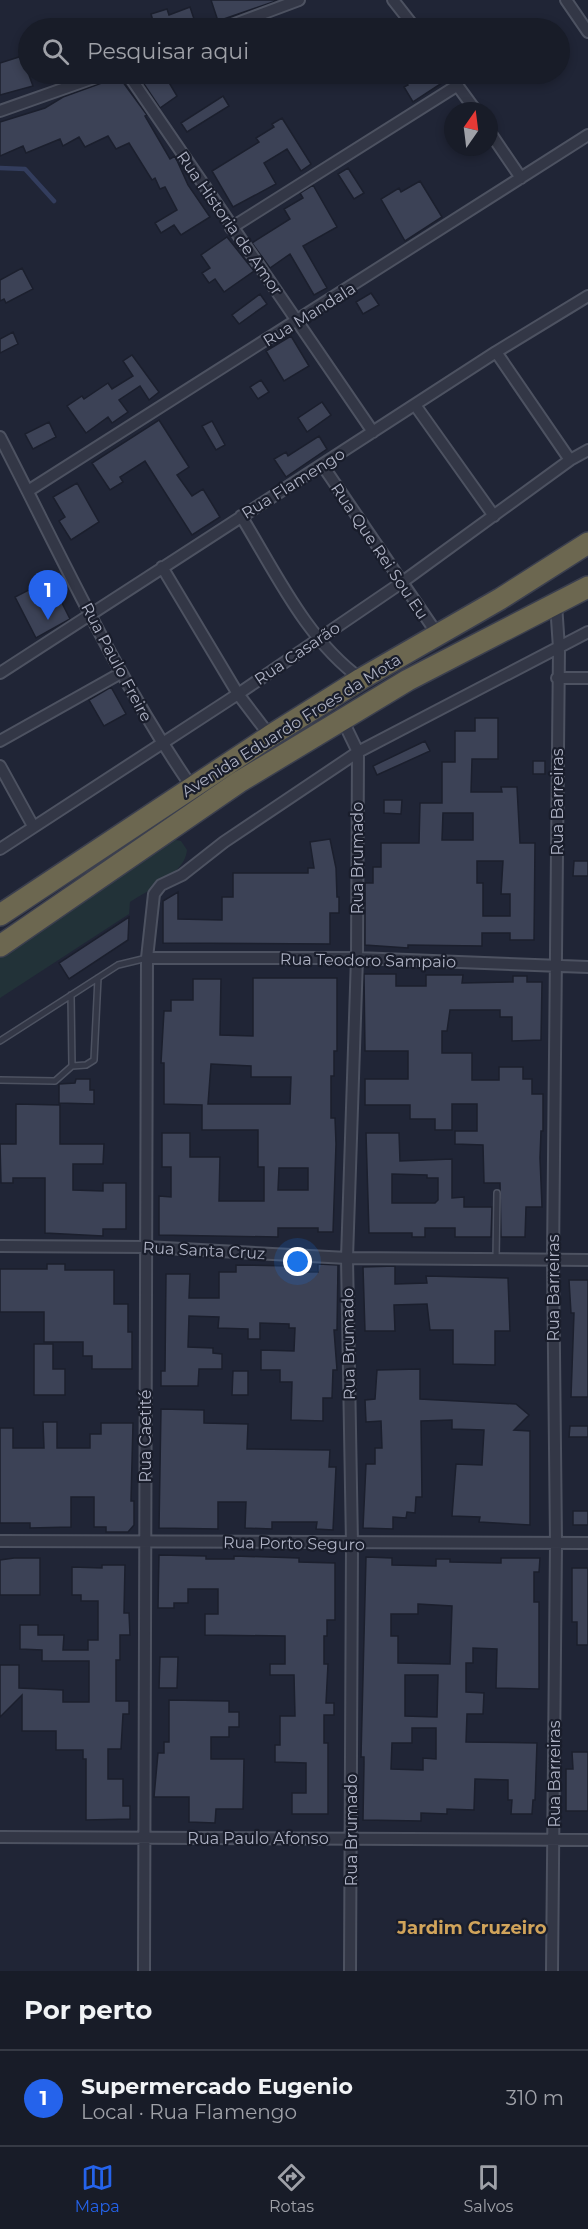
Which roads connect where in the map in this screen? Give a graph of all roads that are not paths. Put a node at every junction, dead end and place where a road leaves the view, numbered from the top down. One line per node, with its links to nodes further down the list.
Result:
1 (299, 0): 4 (street)
2 (393, 0): 5 (street)
3 (566, 0): 6 (street)
4 (251, 18)
5 (407, 18)
6 (588, 32)
7 (77, 84): 11 (street)
8 (135, 84): 15 (street, Rua Historia de Amor)
9 (458, 85): 10 (street); 15 (street)
10 (470, 102)
11 (0, 111)
12 (588, 135): 14 (street, Rua Mandala)
13 (498, 144): 14 (street)
14 (521, 178): 17 (street, Rua Mandala)
15 (231, 228): 17 (street, Rua Historia de Amor)
16 (588, 296): 18 (street, Rua Flamengo)
17 (298, 321): 20 (street, Rua Historia de Amor); 25 (street, Rua Mandala)
18 (496, 352): 19 (street, Rua Flamengo); 23 (street)
19 (415, 405): 20 (street, Rua Flamengo); 27 (street)
20 (373, 432): 24 (street, Rua Flamengo)
21 (0, 437): 25 (street, Rua Paulo Freire)
22 (588, 450): 23 (street, Rua Casarão)
23 (570, 460): 27 (street, Rua Casarão)
24 (322, 466): 26 (street, Rua Flamengo); 30 (street, Rua Que Rei Sou Eu)
25 (28, 491): 33 (street, Rua Paulo Freire)
26 (241, 516): 29 (street, Rua Flamengo); 36 (street)
27 (494, 516): 30 (street, Rua Casarão)
28 (588, 543): 35 (highway, Avenida Eduardo Froes da Mota)
29 (162, 567): 33 (street, Rua Flamengo); 43 (street)
30 (400, 583): 35 (street, Rua Que Rei Sou Eu); 36 (street, Rua Casarão)
31 (588, 587): 32 (highway, Avenida Eduardo Froes da Mota)
32 (556, 604): 37 (street, Rua Barreiras); 44 (highway, Avenida Eduardo Froes da Mota)
33 (91, 614): 38 (street, Rua Flamengo); 39 (street, Rua Paulo Freire)
34 (588, 632): 37 (street)
35 (438, 635): 42 (highway, Avenida Eduardo Froes da Mota)
36 (316, 639): 42 (street); 43 (street, Rua Casarão)
37 (559, 648): 40 (street, Rua Barreiras); 48 (street)
38 (0, 673)
39 (121, 673): 46 (street); 47 (street, Rua Paulo Freire)
40 (557, 678): 41 (street); 57 (street, Rua Barreiras)
41 (588, 678)
42 (361, 679): 45 (highway, Avenida Eduardo Froes da Mota)
43 (238, 694): 45 (street); 47 (street, Rua Casarão)
44 (343, 721): 48 (street, Rua Brumado); 54 (highway, Avenida Eduardo Froes da Mota)
45 (270, 736): 50 (highway, Avenida Eduardo Froes da Mota)
46 (0, 741)
47 (162, 744): 50 (street, Rua Paulo Freire); 51 (street, Rua Casarão)
48 (357, 752): 55 (street, Rua Caetité); 56 (street, Rua Brumado)
49 (0, 766): 51 (street)
50 (191, 786): 53 (highway, Avenida Eduardo Froes da Mota)
51 (33, 826): 52 (street, Rua Casarão)
52 (0, 849)
53 (0, 915)
54 (0, 946)
55 (147, 958): 56 (street, Rua Teodoro Sampaio); 59 (lane); 66 (street, Rua Caetité)
56 (357, 958): 57 (street, Rua Teodoro Sampaio); 67 (street, Rua Brumado)
57 (556, 966): 58 (street, Rua Teodoro Sampaio); 68 (street, Rua Barreiras)
58 (588, 967)
59 (98, 978): 60 (lane); 62 (lane)
60 (71, 995): 61 (lane); 62 (lane)
61 (0, 1041)
62 (72, 1066): 63 (lane)
63 (0, 1080)
64 (497, 1193): 70 (lane)
65 (0, 1246): 66 (street, Rua Santa Cruz)
66 (146, 1247): 67 (street, Rua Santa Cruz); 72 (street, Rua Caetité)
67 (347, 1258): 70 (street, Rua Santa Cruz); 75 (street, Rua Brumado)
68 (553, 1260): 69 (street, Rua Santa Cruz); 70 (street, Rua Santa Cruz); 73 (street, Rua Barreiras)
69 (588, 1260)
70 (496, 1261)
71 (0, 1541): 72 (street, Rua Porto Seguro)
72 (145, 1541): 75 (street, Rua Porto Seguro); 78 (street, Rua Caetité)
73 (556, 1543): 74 (street, Rua Porto Seguro); 75 (street, Rua Porto Seguro); 79 (street, Rua Barreiras)
74 (588, 1543)
75 (352, 1544): 77 (street, Rua Brumado)
76 (0, 1837): 78 (street, Rua Paulo Afonso)
77 (350, 1837): 78 (street, Rua Paulo Afonso); 79 (street, Rua Paulo Afonso); 82 (street, Rua Brumado)
78 (146, 1838): 81 (street, Rua Caetité)
79 (553, 1839): 80 (street, Rua Paulo Afonso); 83 (street, Rua Barreiras)
80 (588, 1839)
81 (144, 1971)
82 (350, 1971)
83 (552, 1971)

